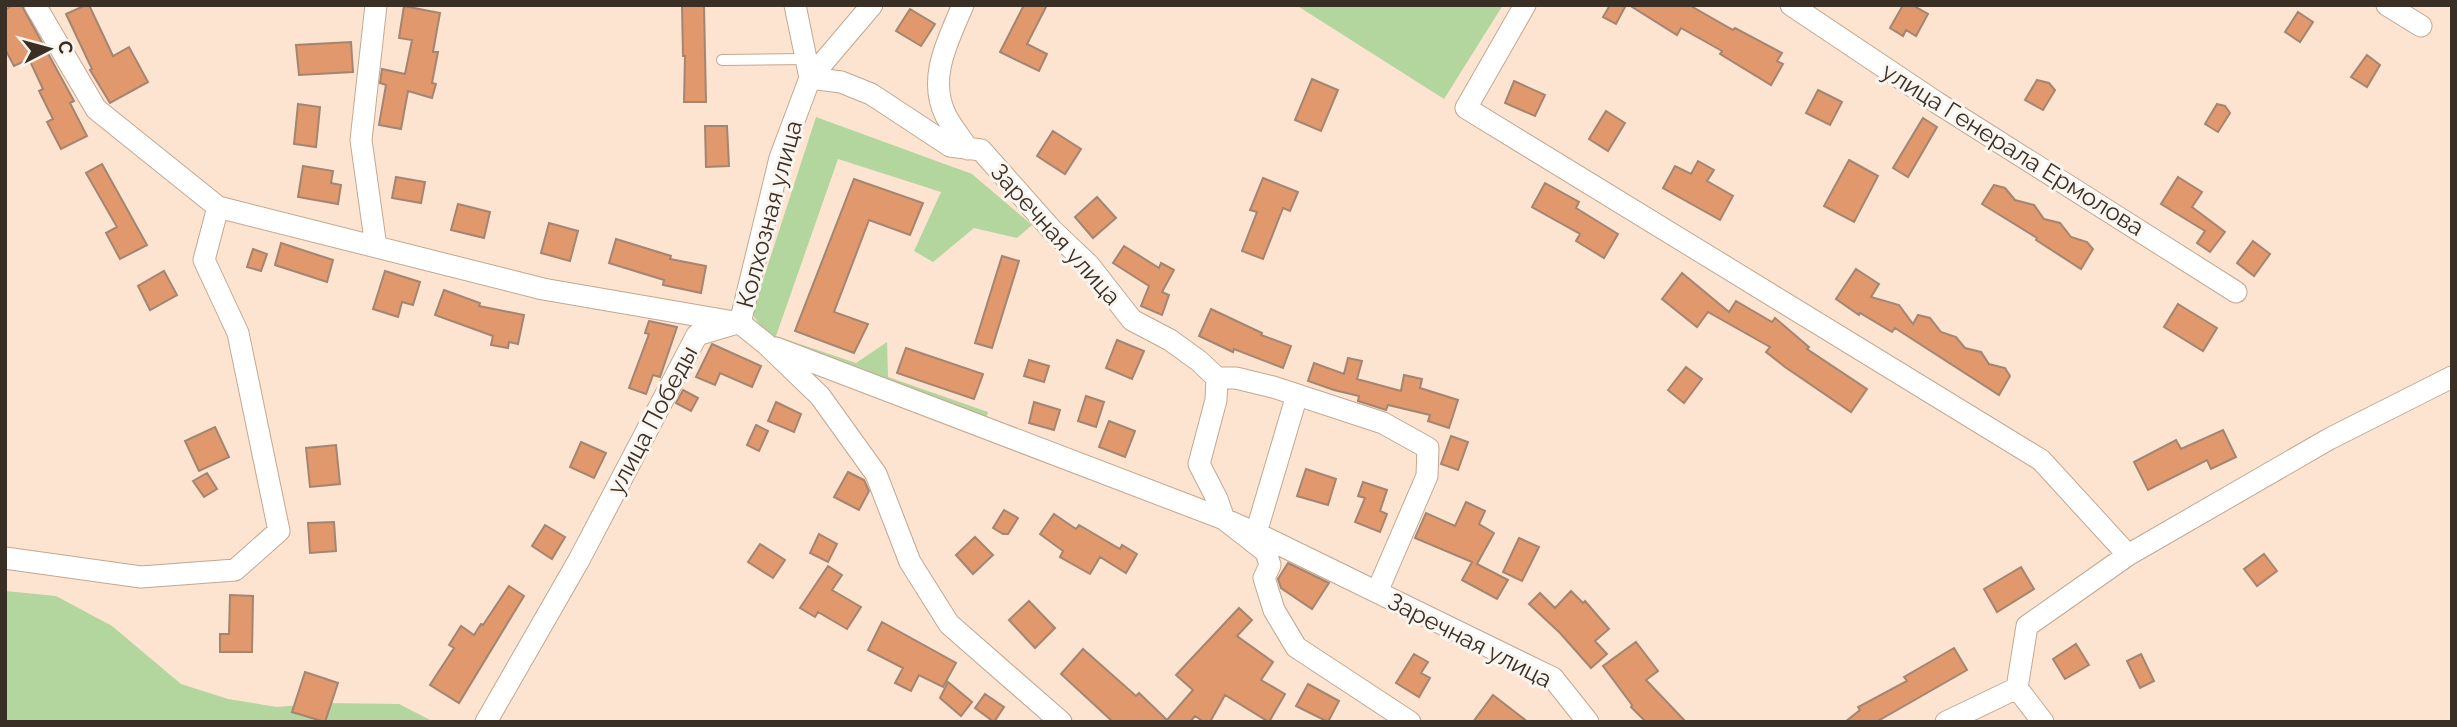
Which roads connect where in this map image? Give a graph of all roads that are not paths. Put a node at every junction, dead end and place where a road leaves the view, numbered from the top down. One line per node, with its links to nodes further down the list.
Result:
1 (35, 5): 13 (street, улица Победы)
2 (376, 5): 14 (street)
3 (795, 5): 11 (street)
4 (873, 5): 11 (street, Колхозная улица)
5 (963, 5): 12 (street)
6 (1525, 5): 23 (street)
7 (1791, 5): 15 (street, улица Генерала Ермолова)
8 (2387, 5): 9 (street)
9 (2421, 26)
10 (722, 60): 11 (lane)
11 (808, 68): 12 (street, Заречная улица); 16 (street, Колхозная улица)
12 (968, 149): 19 (street, Заречная улица)
13 (218, 207): 14 (street, улица Победы); 24 (street)
14 (376, 247): 16 (street, улица Победы)
15 (2236, 292)
16 (740, 323): 17 (street, Заречная улица); 27 (street, улица Победы)
17 (766, 344): 21 (street, Заречная улица); 28 (street, Заречная улица)
18 (2452, 377): 23 (street)
19 (1217, 378): 20 (street, Заречная улица); 21 (street, Заречная улица)
20 (1297, 395): 22 (street); 25 (street, Заречная улица)
21 (1224, 519): 22 (street, Заречная улица); 29 (street, Заречная улица)
22 (1256, 533): 25 (street, Заречная улица)
23 (2128, 555): 26 (street)
24 (5, 558)
25 (1377, 592): 30 (street, Заречная улица)
26 (2017, 688): 31 (street); 32 (street)
27 (486, 722)
28 (1062, 722)
29 (1410, 722)
30 (1588, 722)
31 (1946, 722)
32 (2042, 722)

